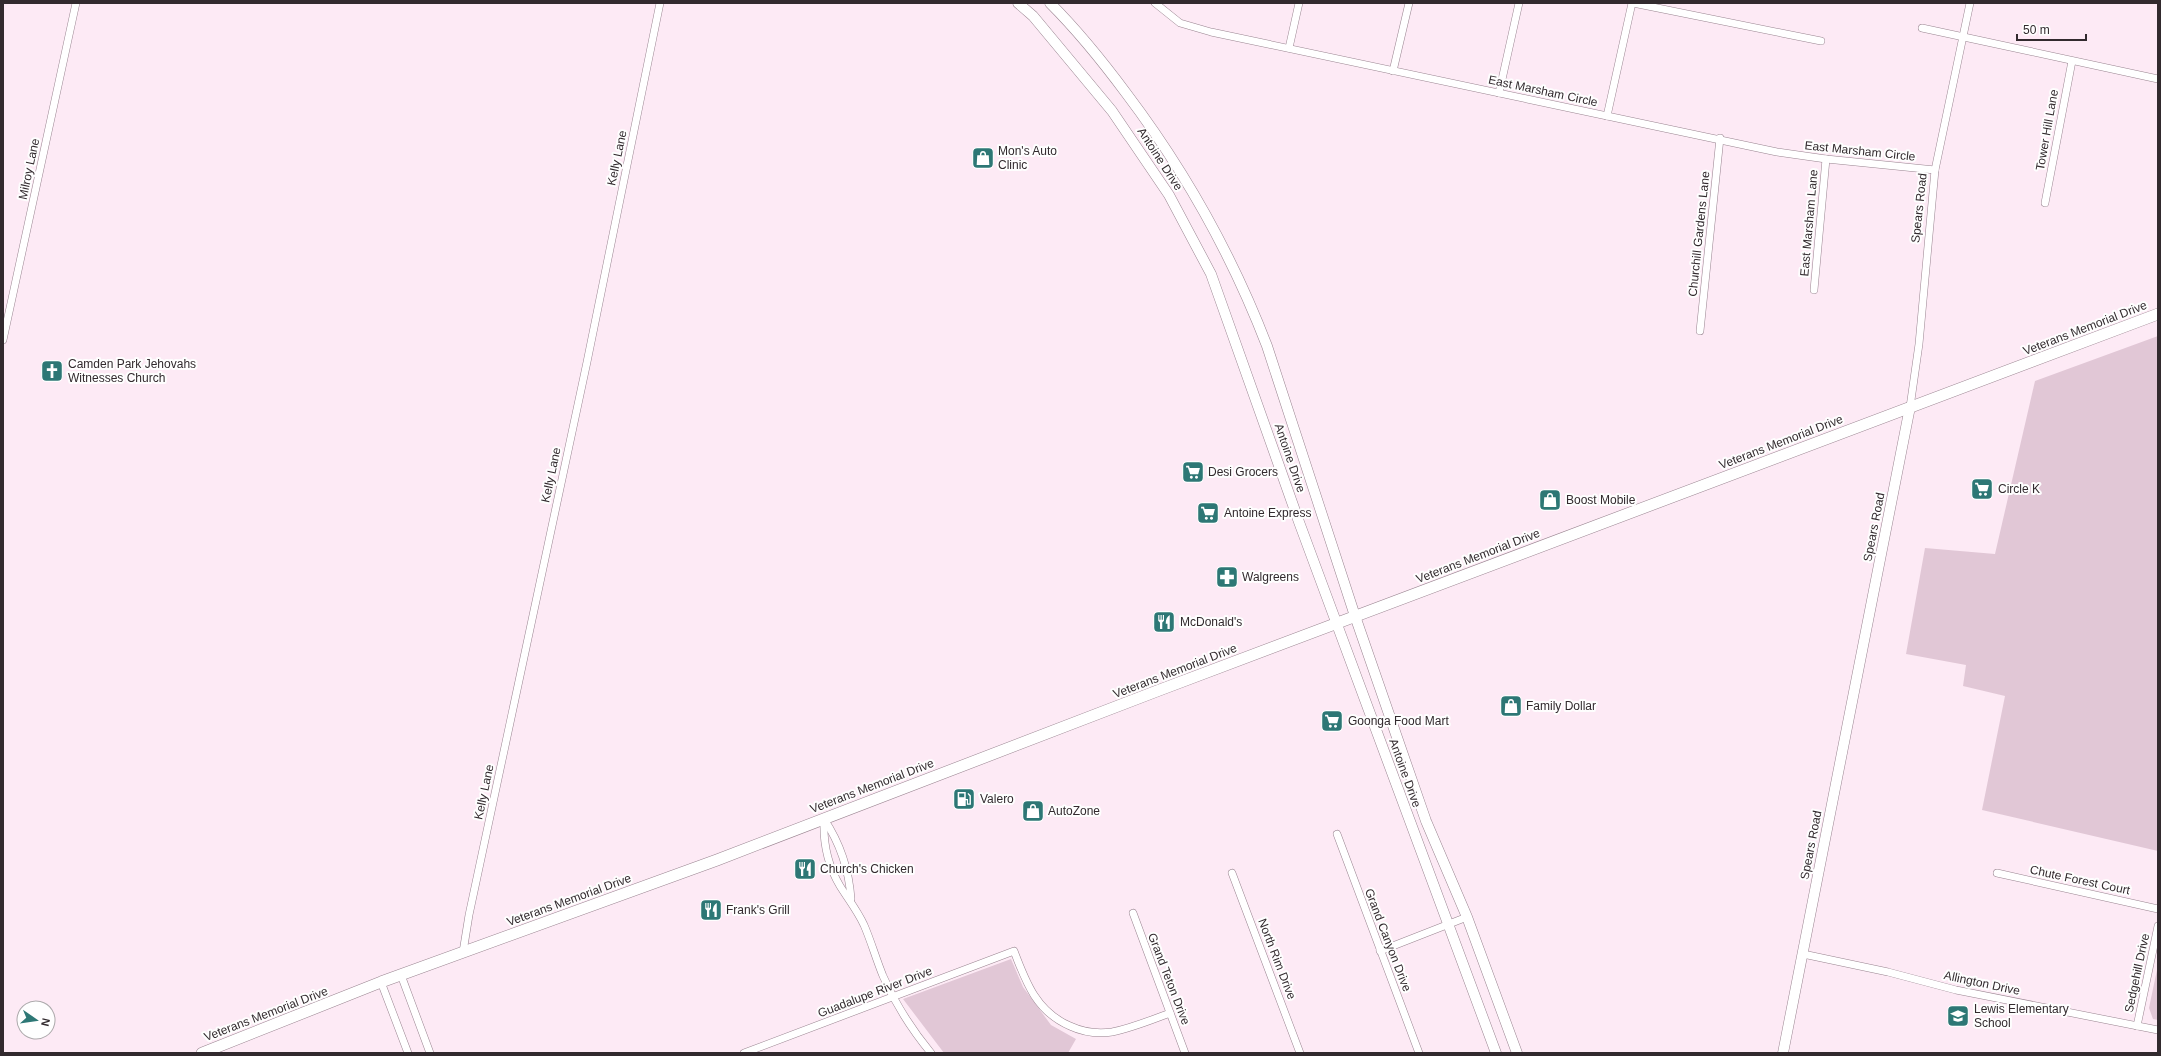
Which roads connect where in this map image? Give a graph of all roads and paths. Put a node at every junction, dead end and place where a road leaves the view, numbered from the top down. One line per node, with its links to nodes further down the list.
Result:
1 (76, 3): 27 (street, Milroy Lane)
2 (660, 3): 44 (street, Kelly Lane)
3 (1018, 3): 30 (main road, Antoine Drive)
4 (1050, 3): 29 (main road, Antoine Drive)
5 (1156, 3): 14 (street, East Marsham Circle)
6 (1299, 3): 14 (street)
7 (1408, 3): 16 (street)
8 (1519, 3): 18 (street)
9 (1632, 3): 13 (street); 19 (street)
10 (1970, 3): 12 (street, Spears Road)
11 (1922, 28): 12 (street)
12 (1963, 37): 15 (street); 22 (street, Spears Road)
13 (1821, 41)
14 (1289, 48): 16 (street, East Marsham Circle)
15 (2072, 61): 17 (street); 23 (street, Tower Hill Lane)
16 (1393, 71): 18 (street, East Marsham Circle)
17 (2158, 79)
18 (1499, 93): 19 (street, East Marsham Circle)
19 (1607, 116): 20 (street, East Marsham Circle)
20 (1720, 138): 21 (street, East Marsham Circle); 26 (street, Churchill Gardens Lane)
21 (1826, 160): 22 (street, East Marsham Circle); 24 (street, East Marsham Lane)
22 (1935, 170): 28 (street, Spears Road)
23 (2044, 203)
24 (1814, 290)
25 (2158, 314): 28 (main road, Veterans Memorial Drive)
26 (1700, 331)
27 (3, 340)
28 (1910, 407): 29 (main road, Veterans Memorial Drive); 45 (main road, Spears Road)
29 (1355, 616): 30 (main road, Veterans Memorial Drive); 31 (main road, Antoine Drive)
30 (1336, 624): 32 (main road, Antoine Drive); 33 (main road, Veterans Memorial Drive)
31 (1419, 799): 32 (main road); 40 (main road, Antoine Drive)
32 (1403, 805): 41 (main road, Antoine Drive)
33 (824, 819): 37 (street); 37 (street); 44 (main road, Veterans Memorial Drive)
34 (1337, 834): 43 (street, Grand Canyon Drive)
35 (1232, 873): 58 (street, North Rim Drive)
36 (1997, 873): 38 (street, Chute Forest Court)
37 (851, 900): 48 (street)
38 (2158, 909)
39 (1132, 913): 49 (street, Grand Teton Drive)
40 (1467, 917): 41 (street); 61 (main road, Antoine Drive)
41 (1447, 925): 43 (street); 60 (main road, Antoine Drive)
42 (2158, 926): 50 (street, Sedgehill Drive)
43 (1380, 951): 59 (street, Grand Canyon Drive)
44 (464, 952): 46 (main road, Veterans Memorial Drive)
45 (1802, 954): 50 (street, Allington Drive); 62 (main road, Spears Road)
46 (401, 975): 47 (main road, Veterans Memorial Drive); 54 (street)
47 (381, 982): 52 (main road, Veterans Memorial Drive); 53 (street)
48 (894, 997): 49 (street, Guadalupe River Drive); 55 (street, Guadalupe River Drive); 56 (street)
49 (1170, 1013): 57 (street, Grand Teton Drive)
50 (2137, 1026): 51 (street, Allington Drive)
51 (2158, 1030)
52 (202, 1053)
53 (408, 1053)
54 (430, 1053)
55 (744, 1053)
56 (931, 1053)
57 (1185, 1053)
58 (1300, 1053)
59 (1419, 1053)
60 (1496, 1053)
61 (1517, 1053)
62 (1783, 1053)

